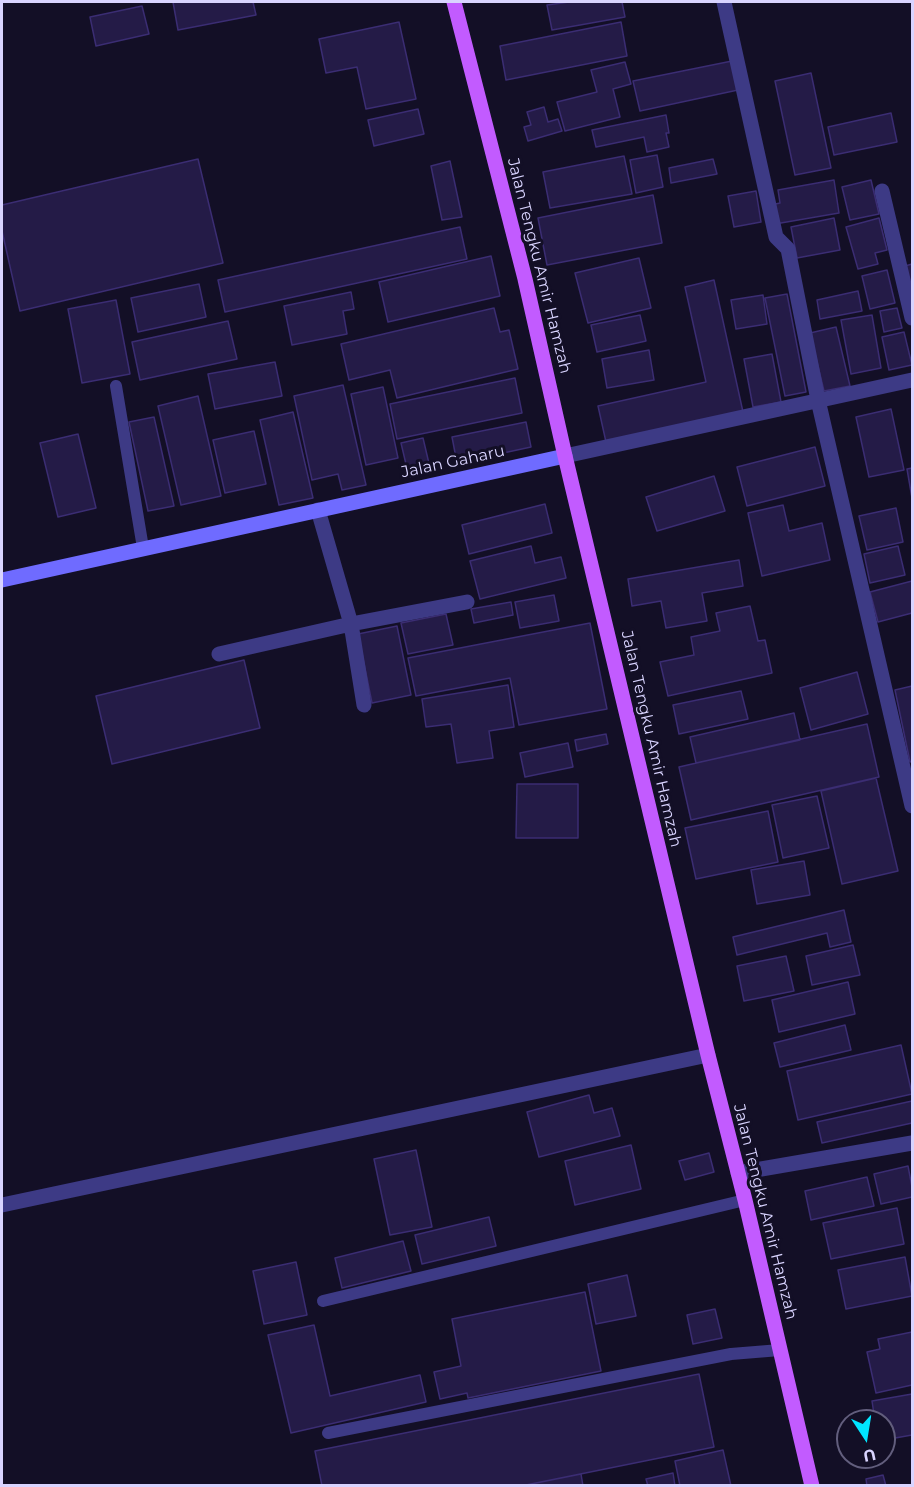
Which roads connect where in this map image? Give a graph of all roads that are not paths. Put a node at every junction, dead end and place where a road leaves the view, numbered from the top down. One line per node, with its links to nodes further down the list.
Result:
1 (454, 2): 8 (main road, Jalan Tengku Amir Hamzah)
2 (723, 2): 7 (street)
3 (882, 191): 4 (street)
4 (912, 318)
5 (912, 380): 7 (street, Jalan Gaharu)
6 (116, 386): 10 (lane)
7 (818, 400): 8 (street, Jalan Gaharu); 16 (street)
8 (565, 456): 9 (street, Jalan Gaharu); 17 (main road, Jalan Tengku Amir Hamzah)
9 (318, 510): 10 (street, Jalan Gaharu); 13 (street)
10 (143, 548): 11 (street, Jalan Gaharu)
11 (2, 580)
12 (467, 602): 13 (street)
13 (351, 624): 14 (street); 15 (street)
14 (219, 654)
15 (364, 705)
16 (912, 806)
17 (708, 1055): 19 (main road, Jalan Tengku Amir Hamzah); 21 (street)
18 (912, 1143): 19 (street)
19 (738, 1173): 20 (main road, Jalan Tengku Amir Hamzah)
20 (745, 1200): 22 (lane); 23 (main road, Jalan Tengku Amir Hamzah)
21 (2, 1204)
22 (323, 1301)
23 (780, 1350): 24 (lane); 25 (main road, Jalan Tengku Amir Hamzah)
24 (328, 1434)
25 (812, 1485)

